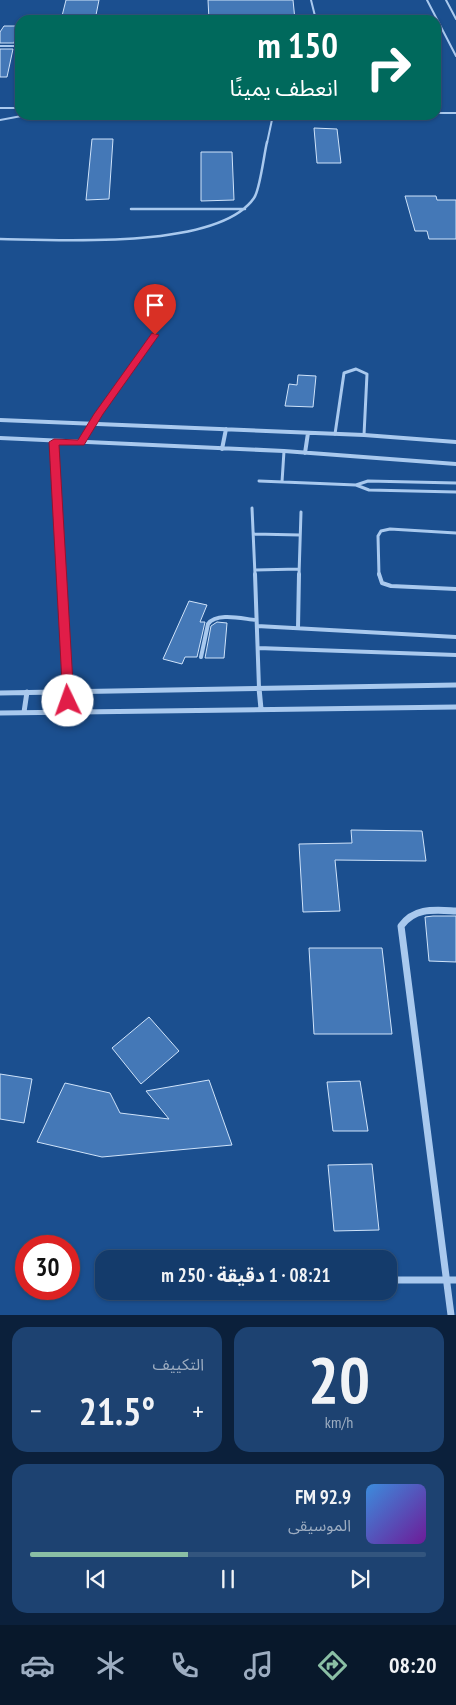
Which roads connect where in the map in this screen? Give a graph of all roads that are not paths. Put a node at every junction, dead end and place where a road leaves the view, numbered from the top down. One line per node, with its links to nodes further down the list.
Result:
1 (311, 0): 4 (lane)
2 (428, 0): 5 (lane)
3 (446, 0): 6 (lane)
4 (315, 15)
5 (436, 15)
6 (456, 19)
7 (441, 26): 10 (lane)
8 (0, 46): 9 (lane)
9 (15, 46)
10 (456, 56)
11 (0, 108): 12 (lane)
12 (15, 108)
13 (441, 112): 14 (lane)
14 (456, 114)
15 (15, 117): 16 (lane)
16 (0, 120)
17 (272, 120): 19 (lane)
18 (131, 208): 19 (lane)
19 (245, 208): 20 (lane)
20 (0, 239)
21 (155, 335): 23 (lane)
22 (0, 420): 23 (street)
23 (91, 424): 24 (street); 31 (street)
24 (226, 429): 25 (street); 32 (street)
25 (308, 433): 26 (street); 34 (street)
26 (335, 434): 27 (street); 27 (lane)
27 (364, 435): 30 (street)
28 (0, 438): 29 (street)
29 (54, 442): 31 (street); 58 (street)
30 (456, 442)
31 (81, 443): 32 (street)
32 (222, 449): 33 (street)
33 (284, 451): 34 (street); 37 (lane)
34 (305, 453): 35 (street)
35 (456, 464)
36 (259, 481): 37 (lane)
37 (282, 482): 39 (lane)
38 (456, 483): 39 (lane)
39 (356, 485): 40 (lane)
40 (456, 492)
41 (252, 508): 44 (lane)
42 (301, 512): 45 (lane)
43 (456, 533): 48 (lane)
44 (253, 534): 45 (lane); 47 (lane)
45 (300, 535): 46 (lane)
46 (299, 569): 47 (lane); 51 (lane)
47 (255, 570): 49 (lane)
48 (456, 589)
49 (256, 620): 50 (lane); 55 (lane)
50 (257, 626): 51 (lane); 53 (lane)
51 (298, 628): 52 (lane)
52 (456, 636)
53 (258, 648): 54 (lane); 57 (lane)
54 (456, 655)
55 (201, 657)
56 (456, 685): 57 (street)
57 (259, 688): 58 (street); 62 (street)
58 (68, 691): 59 (street); 64 (street)
59 (27, 692): 60 (street); 63 (street)
60 (0, 693)
61 (456, 707): 62 (street)
62 (261, 709): 64 (street)
63 (24, 712): 64 (street); 65 (street)
64 (69, 712)
65 (0, 713)
66 (456, 911): 68 (street)
67 (397, 1280): 68 (street)
68 (446, 1280): 69 (street); 70 (street)
69 (456, 1280)
70 (451, 1315)

